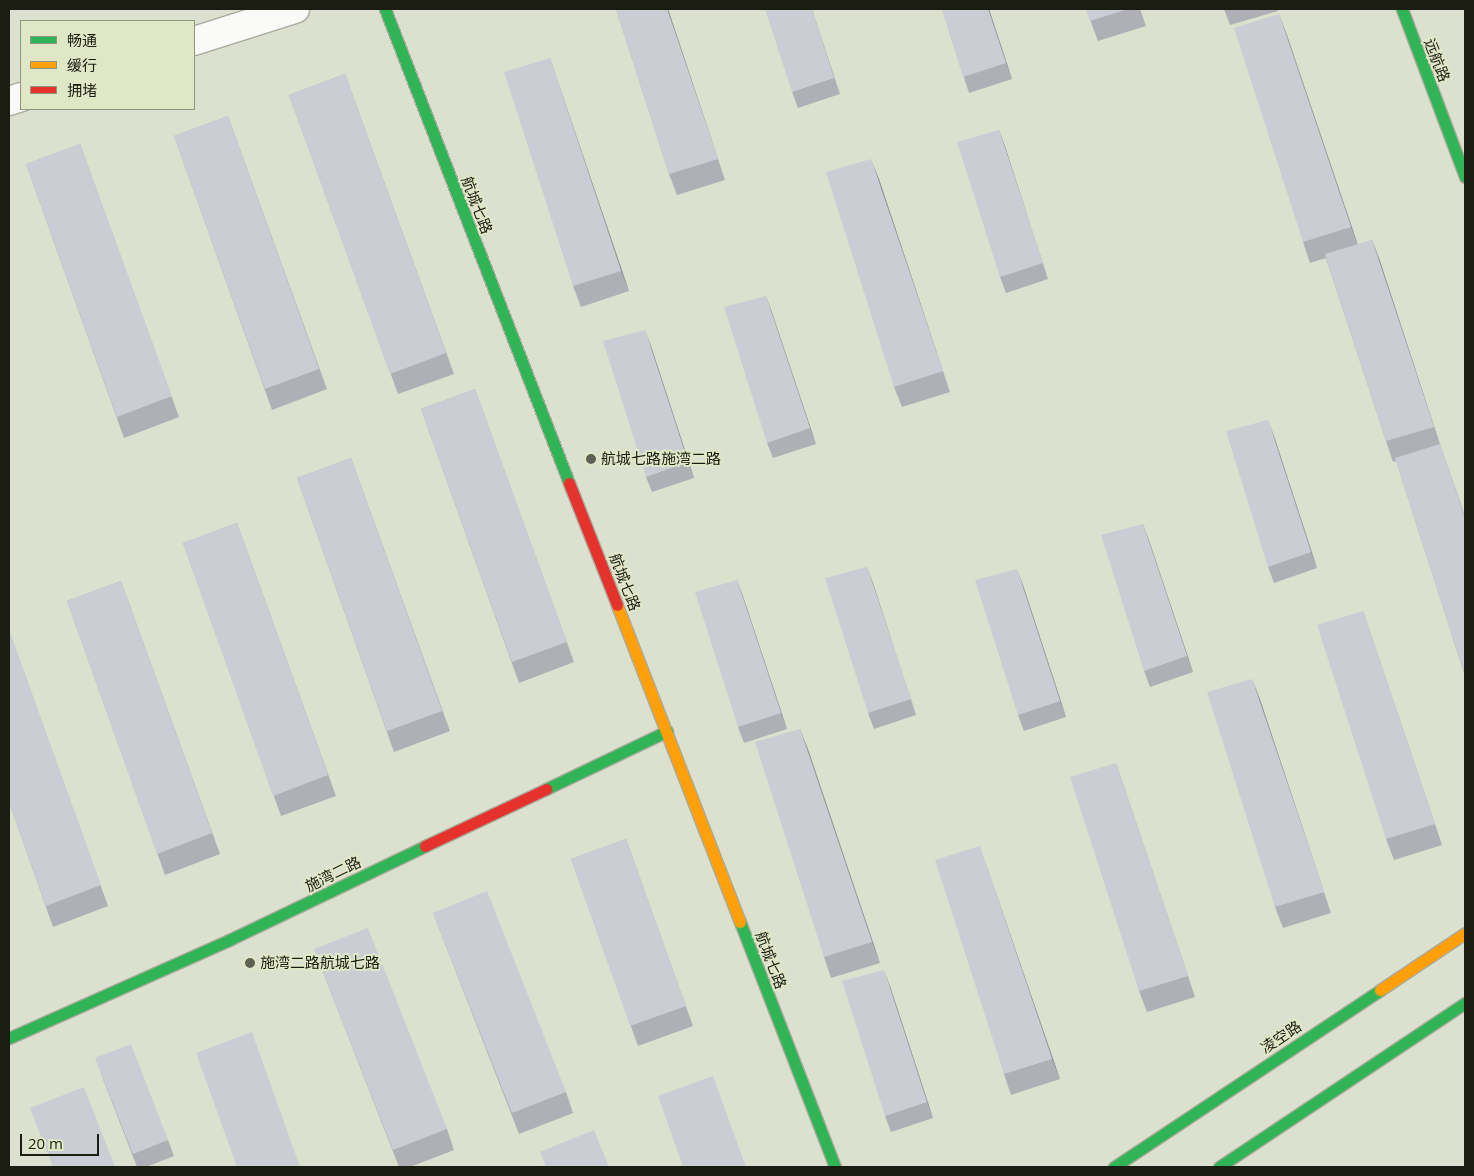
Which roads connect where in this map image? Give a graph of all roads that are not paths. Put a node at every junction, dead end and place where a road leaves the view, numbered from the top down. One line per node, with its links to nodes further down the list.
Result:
1 (295, 9): 4 (street)
2 (384, 9): 6 (street, 航城七路)
3 (1402, 9): 5 (street, 远航路)
4 (195, 41)
5 (1465, 177)
6 (667, 731): 9 (street, 施湾二路); 10 (street, 航城七路)
7 (1465, 933): 11 (street, 凌空路)
8 (1465, 1003): 12 (street)
9 (9, 1038)
10 (835, 1167)
11 (1114, 1167)
12 (1219, 1167)

